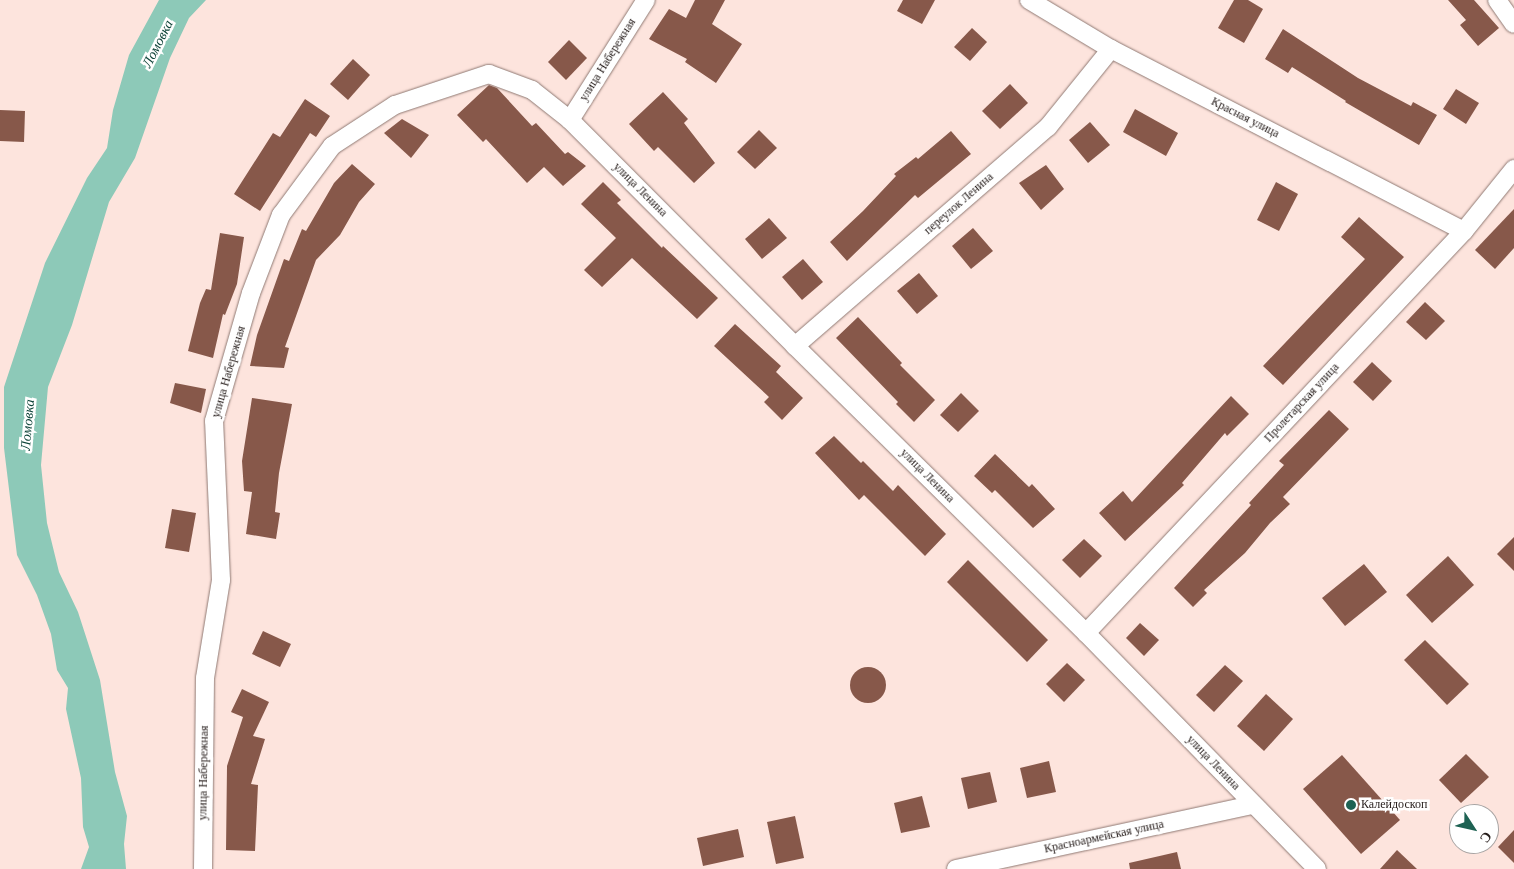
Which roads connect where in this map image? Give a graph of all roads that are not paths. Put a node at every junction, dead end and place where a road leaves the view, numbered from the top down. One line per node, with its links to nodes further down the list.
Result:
1 (646, 0): 7 (street, улица Набережная)
2 (1029, 0): 5 (street, Красная улица)
3 (1497, 0): 4 (street)
4 (1514, 24)
5 (1111, 49): 9 (street, Красная улица); 10 (street, переулок Ленина)
6 (532, 90): 7 (street, улица Ленина); 13 (street, улица Набережная)
7 (570, 120): 10 (street, улица Ленина)
8 (1514, 170): 9 (street, Пролетарская улица)
9 (1464, 231): 11 (street, Пролетарская улица)
10 (795, 346): 11 (street, улица Ленина)
11 (1086, 632): 12 (street, улица Ленина)
12 (1254, 806): 14 (street, Красноармейская улица); 15 (street, улица Ленина)
13 (202, 869)
14 (956, 869)
15 (1317, 869)

